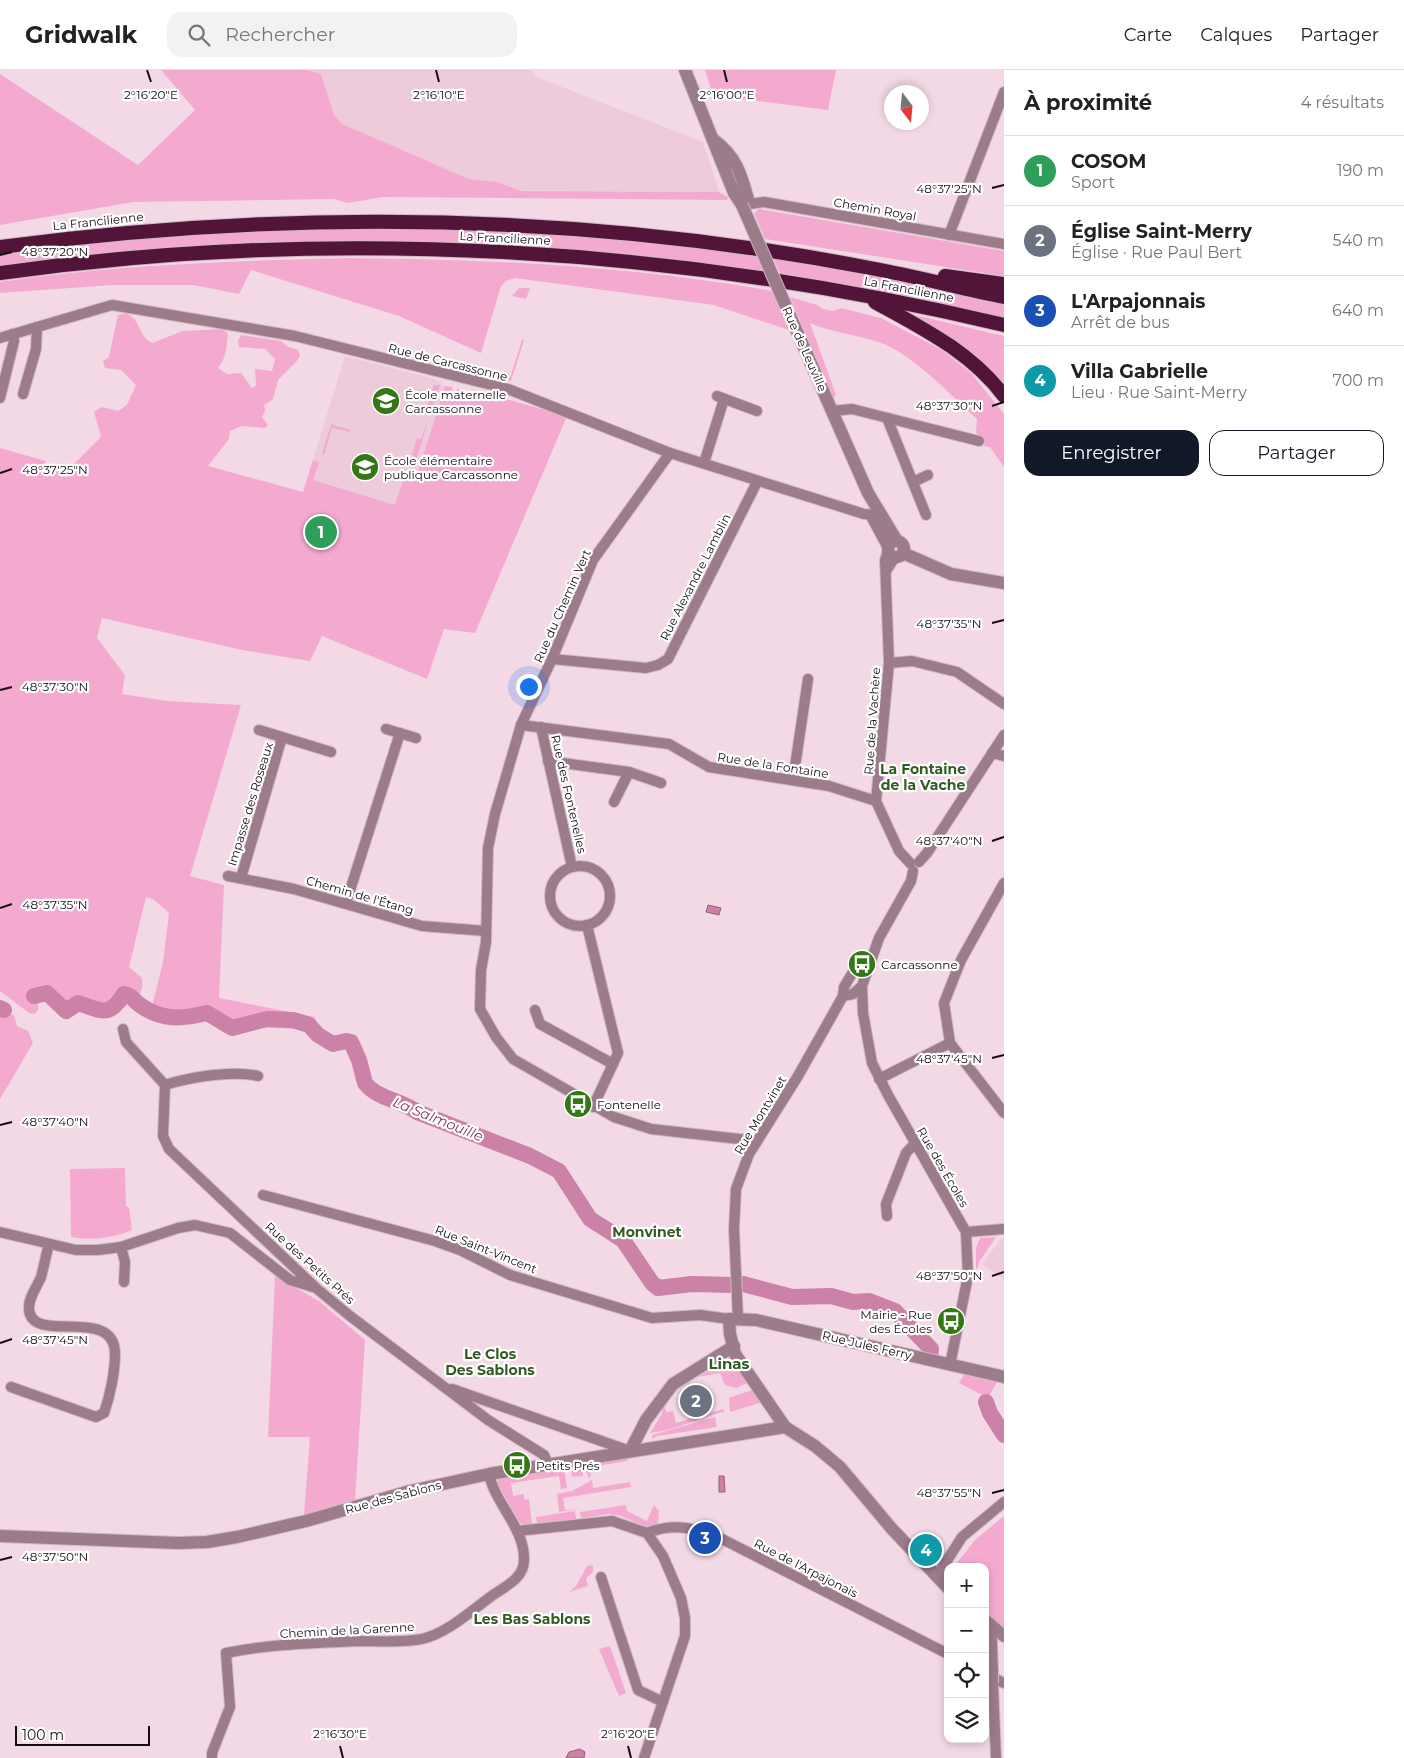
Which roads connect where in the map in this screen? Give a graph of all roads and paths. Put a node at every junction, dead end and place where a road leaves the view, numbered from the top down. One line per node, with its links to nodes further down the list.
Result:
1 (685, 70): 3 (street, Rue de Leuville)
2 (1004, 92): 4 (street)
3 (742, 204): 4 (street, Chemin Royal); 20 (street, Rue de Leuville, bridge)
4 (949, 235): 5 (street, Chemin Royal)
5 (1004, 244)
6 (0, 247): 7 (highway, La Francilienne)
7 (870, 268): 9 (highway); 11 (highway, La Francilienne)
8 (0, 273): 10 (highway, La Francilienne)
9 (1004, 284)
10 (861, 295): 12 (highway, La Francilienne); 17 (highway)
11 (1004, 298)
12 (1004, 325)
13 (37, 327): 14 (street, Rue de Carcassonne); 16 (street); 23 (street, Rue de Carcassonne)
14 (13, 334): 15 (street, Rue de Carcassonne); 18 (street)
15 (0, 338)
16 (23, 394)
17 (1004, 396)
18 (0, 398)
19 (757, 411): 24 (street)
20 (832, 411): 21 (street); 28 (street, Rue de Leuville)
21 (887, 418): 22 (street); 27 (street)
22 (979, 441)
23 (670, 453): 24 (street, Rue de Carcassonne); 32 (street, Rue du Chemin Vert)
24 (704, 463): 26 (street, Rue de Carcassonne)
25 (928, 475): 27 (street)
26 (757, 482): 28 (street, Rue de Carcassonne); 32 (street, Rue Alexandre Lamblin)
27 (913, 482): 29 (street)
28 (875, 515): 30 (street, Rue de Leuville)
29 (926, 515)
30 (894, 550): 31 (street); 33 (street, Rue de la Vachère)
31 (1004, 583)
32 (552, 659): 36 (street, Rue du Chemin Vert)
33 (889, 663): 35 (street); 51 (street, Rue de la Vachère)
34 (808, 679): 49 (street)
35 (1004, 704)
36 (521, 724): 37 (street, Rue de la Fontaine); 61 (street, Rue du Chemin Vert)
37 (541, 727): 47 (street, Rue des Fontenelles); 49 (street, Rue de la Fontaine)
38 (386, 729): 40 (street)
39 (259, 730): 42 (street, Impasse des Roseaux)
40 (400, 733): 43 (street); 59 (street)
41 (1004, 735): 45 (street)
42 (282, 737): 44 (street, Impasse des Roseaux); 56 (street, Impasse des Roseaux)
43 (416, 738)
44 (331, 752)
45 (992, 753): 46 (street); 53 (street)
46 (1004, 756)
47 (548, 761): 48 (street); 54 (street, Rue des Fontenelles)
48 (629, 772): 50 (street); 52 (street)
49 (793, 780): 51 (street, Rue de la Fontaine)
50 (660, 783)
51 (876, 801): 53 (street)
52 (614, 802)
53 (914, 865): 63 (street)
54 (572, 867): 60 (street, Rue des Fontenelles); 60 (street, Rue des Fontenelles)
55 (228, 876): 56 (street, Chemin de l'Étang)
56 (240, 878): 59 (street, Chemin de l'Étang)
57 (1004, 882): 58 (street)
58 (1000, 897): 67 (street)
59 (346, 903): 61 (street, Chemin de l'Étang)
60 (587, 925): 68 (street)
61 (486, 931): 72 (street, Rue du Chemin Vert)
62 (856, 967): 64 (street, Rue Montvinet)
63 (862, 986): 64 (street); 70 (street, Rue des Écoles)
64 (843, 996): 74 (street, Rue Montvinet)
65 (534, 1010): 68 (street)
66 (123, 1029): 71 (street)
67 (950, 1043): 70 (street); 73 (street)
68 (613, 1064): 72 (street)
69 (258, 1076): 71 (street)
70 (879, 1079): 75 (street, Rue des Écoles)
71 (165, 1085): 84 (street, Rue des Petits Prés)
72 (593, 1107): 74 (street, Rue du Chemin Vert)
73 (1004, 1113)
74 (757, 1141): 85 (street, Rue Montvinet)
75 (915, 1143): 77 (street); 80 (street, Rue des Écoles)
76 (263, 1195): 85 (street, Rue Saint-Vincent)
77 (887, 1216)
78 (1004, 1229): 80 (street)
79 (0, 1232): 81 (street)
80 (966, 1232): 87 (street, Rue des Écoles)
81 (49, 1244): 82 (street); 90 (street)
82 (122, 1247): 83 (street); 84 (street)
83 (124, 1282)
84 (316, 1288): 89 (street, Rue des Petits Prés)
85 (734, 1319): 86 (street); 87 (street, Rue Jules Ferry)
86 (734, 1346): 91 (street); 92 (street)
87 (950, 1365): 88 (street, Rue Jules Ferry)
88 (1004, 1377)
89 (443, 1386): 92 (street, Rue des Petits Prés); 93 (street, Rue des Petits Prés)
90 (10, 1387)
91 (785, 1426): 92 (street, Rue des Sablons); 99 (street)
92 (630, 1451): 93 (street, Rue des Sablons)
93 (548, 1464): 94 (street, Rue des Sablons)
94 (489, 1474): 96 (street, Chemin de la Garenne); 98 (street, Rue des Sablons)
95 (1004, 1502): 99 (street)
96 (517, 1531): 97 (street); 109 (street, Chemin de la Garenne)
97 (647, 1532): 105 (street, Rue de l'Arpajonais); 108 (street)
98 (0, 1536)
99 (937, 1576): 101 (street)
100 (600, 1577): 108 (street)
101 (944, 1584)
102 (989, 1623): 104 (street)
103 (989, 1635): 106 (street)
104 (1004, 1636)
105 (946, 1653)
106 (989, 1673): 107 (street); 111 (street, bridge)
107 (1004, 1684)
108 (663, 1702): 110 (street)
109 (212, 1758)
110 (644, 1758)
111 (996, 1758)

